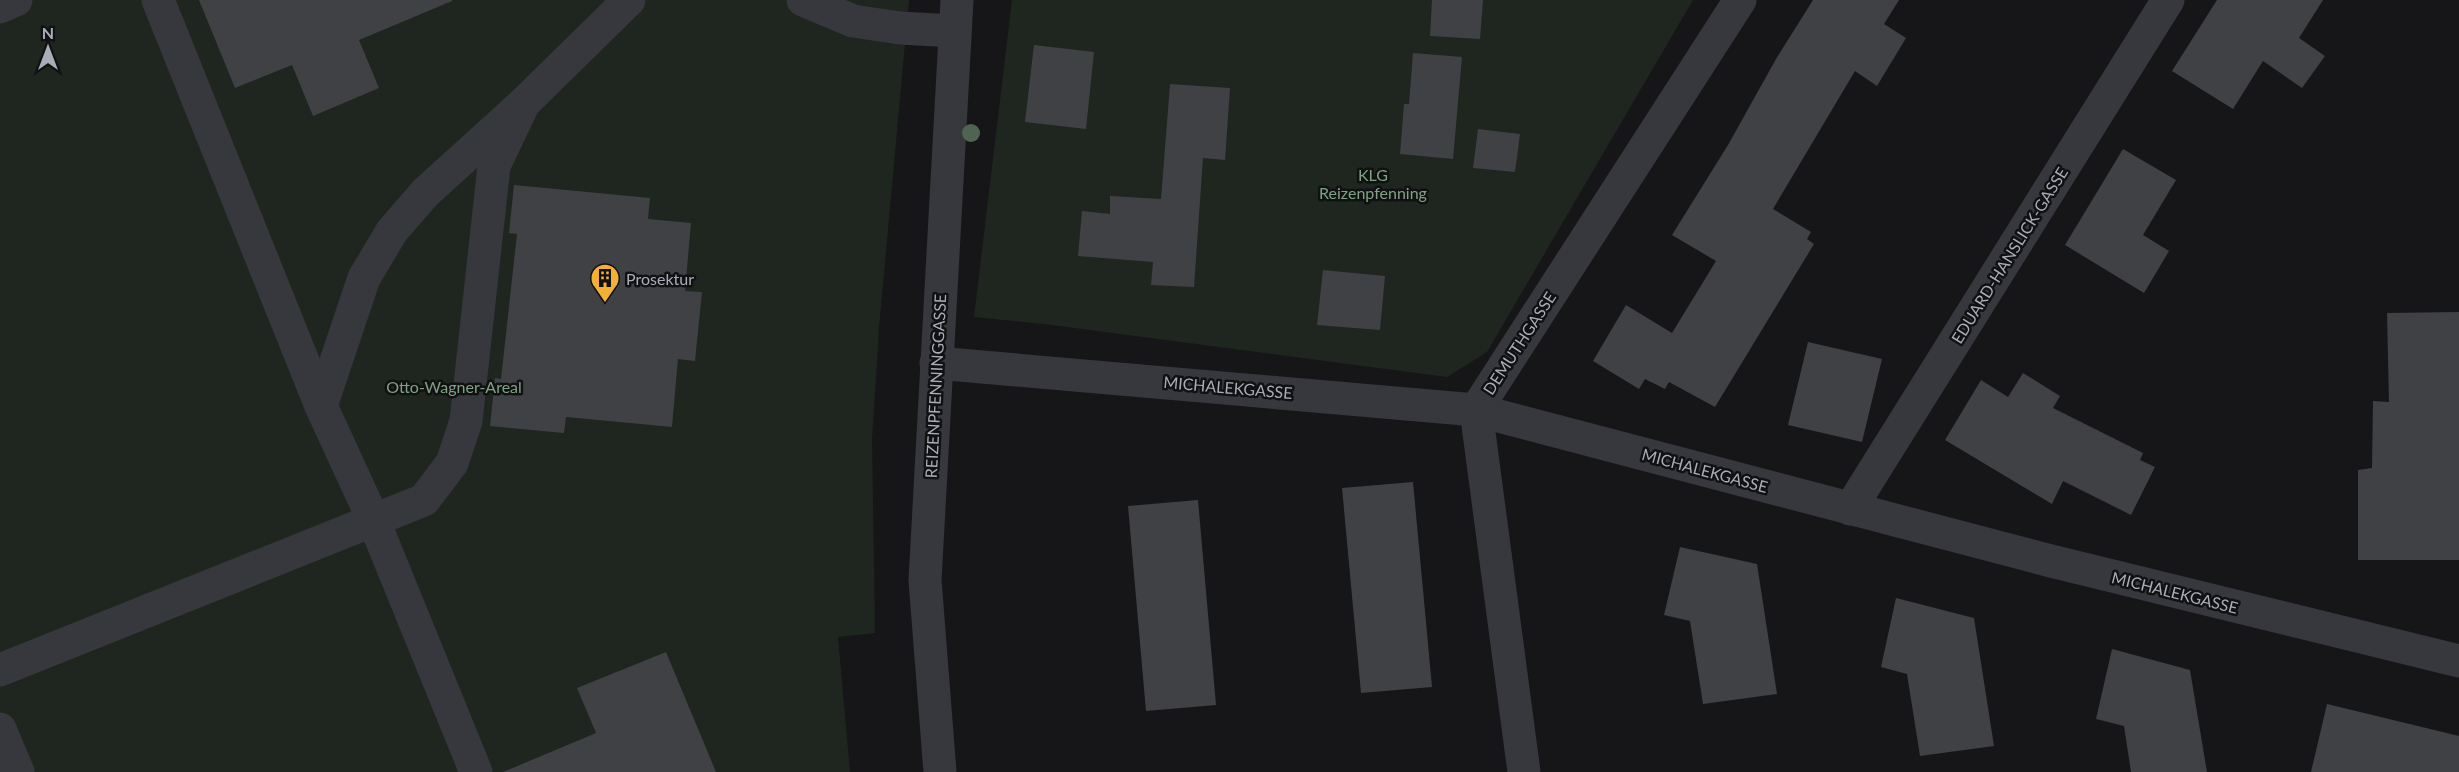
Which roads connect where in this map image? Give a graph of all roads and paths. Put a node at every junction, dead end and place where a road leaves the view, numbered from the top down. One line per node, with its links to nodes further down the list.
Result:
1 (16, 0): 7 (street)
2 (158, 0): 12 (street)
3 (629, 0): 10 (street)
4 (803, 0): 8 (street)
5 (1740, 0): 13 (street, DEMUTHGASSE)
6 (2168, 0): 14 (street, EDUARD-HANSLICK-GASSE)
7 (0, 7)
8 (846, 10): 9 (street)
9 (956, 16): 11 (street, REIZENPFENNINGGASSE)
10 (524, 103): 12 (street); 15 (street)
11 (936, 363): 13 (street, MICHALEKGASSE); 21 (street, REIZENPFENNINGGASSE)
12 (321, 406): 15 (street)
13 (1476, 410): 14 (street, MICHALEKGASSE); 22 (street, DEMUTHGASSE)
14 (1850, 509): 16 (street, MICHALEKGASSE)
15 (373, 519): 17 (street); 20 (street)
16 (2459, 661)
17 (0, 670)
18 (0, 729): 19 (street)
19 (18, 772)
20 (476, 772)
21 (940, 772)
22 (1524, 772)

